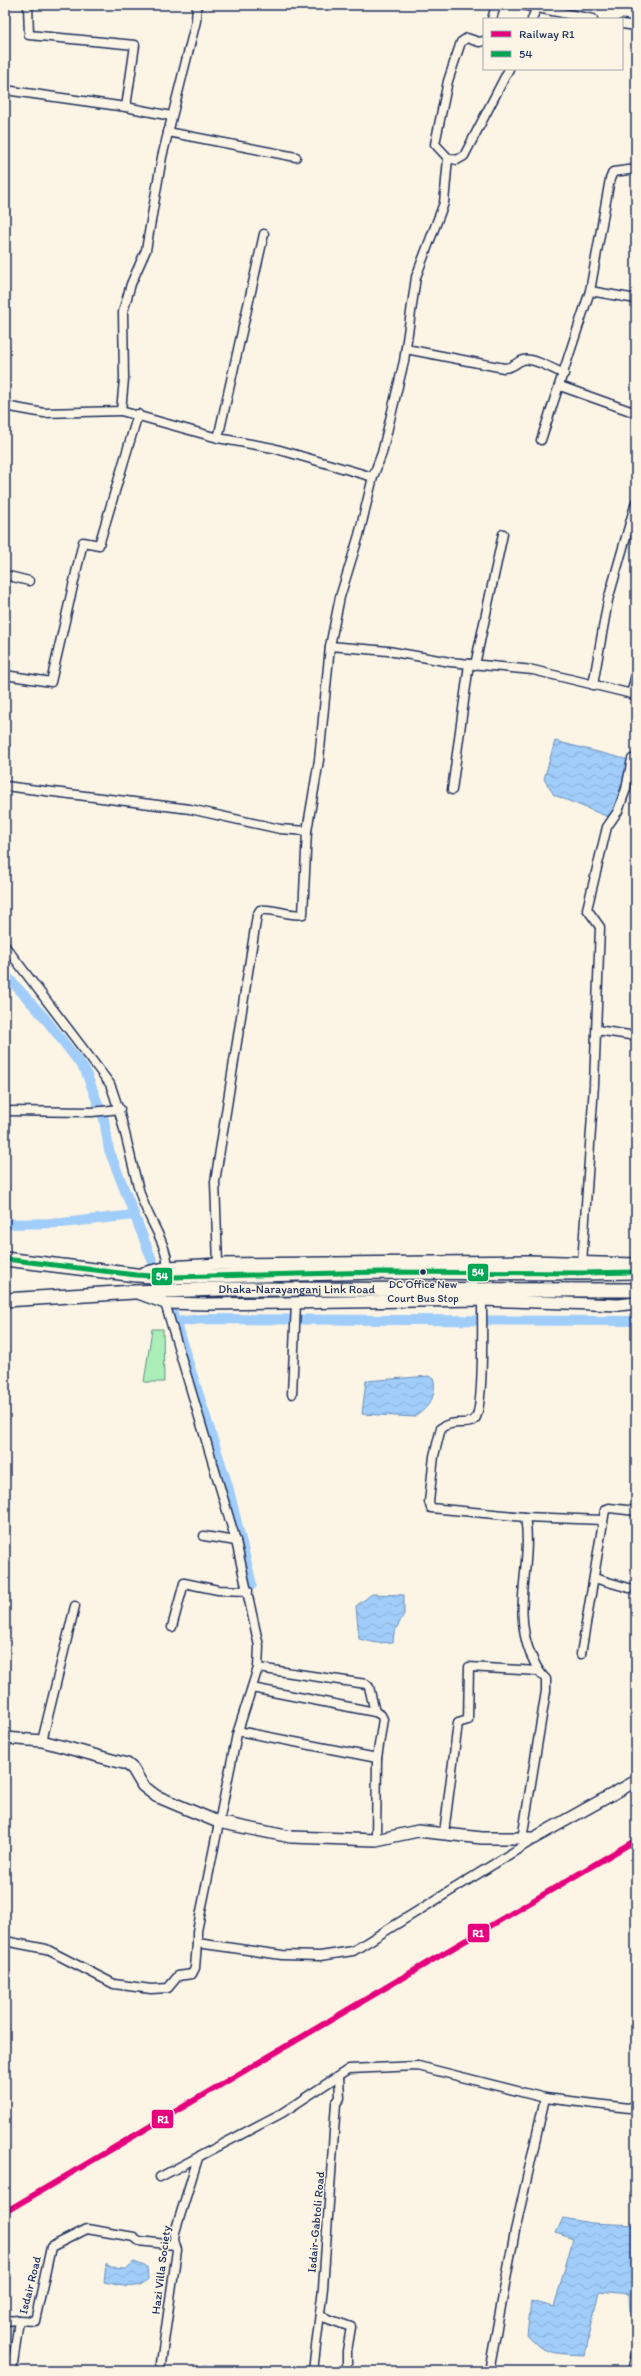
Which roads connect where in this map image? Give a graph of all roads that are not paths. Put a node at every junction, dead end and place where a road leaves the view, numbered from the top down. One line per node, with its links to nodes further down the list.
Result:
1 (28, 5): 14 (street)
2 (197, 5): 15 (street)
3 (496, 5): 6 (street)
4 (522, 5): 5 (street)
5 (536, 9): 7 (street); 8 (street)
6 (492, 18)
7 (532, 18)
8 (587, 18)
9 (623, 24): 10 (street)
10 (636, 26)
11 (483, 41): 18 (street)
12 (508, 70): 18 (street)
13 (5, 90): 14 (street)
14 (126, 107): 15 (street)
15 (171, 116): 16 (street)
16 (168, 132): 17 (street); 27 (street)
17 (296, 157)
18 (448, 158): 23 (street)
19 (636, 169): 21 (street)
20 (264, 234): 30 (street)
21 (590, 291): 22 (street); 24 (street)
22 (636, 299)
23 (406, 349): 24 (street); 32 (street)
24 (564, 374): 25 (street)
25 (560, 386): 28 (street); 31 (street)
26 (5, 406): 27 (street)
27 (121, 411): 29 (street)
28 (636, 413)
29 (138, 414): 30 (street); 39 (street)
30 (218, 438): 32 (street)
31 (541, 440)
32 (373, 477): 37 (street)
33 (636, 502): 41 (street)
34 (502, 534): 38 (street)
35 (5, 575): 36 (street)
36 (29, 581)
37 (330, 646): 38 (street); 46 (street)
38 (472, 664): 41 (street); 45 (street)
39 (5, 675)
40 (636, 675): 42 (street)
41 (593, 685): 42 (street)
42 (633, 695)
43 (632, 759): 48 (street)
44 (5, 786): 46 (street)
45 (452, 790)
46 (307, 830): 53 (street)
47 (5, 946): 50 (street)
48 (597, 1030): 49 (street); 54 (street)
49 (636, 1036)
50 (119, 1109): 51 (street); 56 (street)
51 (5, 1111)
52 (7, 1262): 58 (main road, Dhaka-Narayanganj Link Road)
53 (218, 1264): 54 (street); 56 (street)
54 (582, 1264): 55 (street)
55 (636, 1264)
56 (168, 1267): 58 (street)
57 (636, 1272): 58 (main road, Dhaka-Narayanganj Link Road)
58 (136, 1275)
59 (636, 1290): 60 (main road, Dhaka-Narayanganj Link Road)
60 (134, 1292): 61 (main road, Dhaka-Narayanganj Link Road); 62 (street)
61 (5, 1300)
62 (165, 1303): 65 (street); 71 (street)
63 (636, 1303): 64 (street)
64 (482, 1306): 65 (street); 68 (street)
65 (296, 1307): 66 (street)
66 (292, 1394)
67 (636, 1511): 69 (street)
68 (525, 1517): 69 (street); 79 (street)
69 (603, 1520): 72 (street)
70 (204, 1536): 71 (street)
71 (236, 1542): 74 (street)
72 (594, 1578): 73 (street); 77 (street)
73 (629, 1588)
74 (248, 1591): 76 (street); 78 (street)
75 (75, 1606): 84 (street)
76 (172, 1627)
77 (581, 1654)
78 (258, 1668): 80 (street); 81 (street)
79 (538, 1672): 88 (street); 90 (street)
80 (252, 1688): 81 (street); 82 (street)
81 (375, 1712): 85 (street)
82 (238, 1731): 85 (street); 87 (street)
83 (5, 1738): 84 (street)
84 (42, 1741): 87 (street)
85 (377, 1758): 91 (street)
86 (636, 1782): 89 (street)
87 (218, 1822): 91 (street); 93 (street)
88 (444, 1833): 90 (street); 91 (street)
89 (538, 1837): 90 (street); 93 (street)
90 (522, 1839)
91 (376, 1840)
92 (5, 1941): 93 (street)
93 (197, 1943)
94 (339, 2076): 95 (street); 97 (street); 100 (street, Isdair-Gabtoli Road)
95 (544, 2098): 96 (street); 108 (street)
96 (636, 2105)
97 (198, 2158): 98 (street); 99 (street, Hazi Villa Society)
98 (160, 2177)
99 (175, 2245): 102 (street, Isdair Road); 104 (street, Hazi Villa Society)
100 (320, 2316): 106 (street, Isdair-Gabtoli Road); 107 (street)
101 (5, 2320): 102 (street)
102 (19, 2320): 105 (street, Isdair Road)
103 (636, 2354): 109 (street)
104 (162, 2363)
105 (12, 2371)
106 (313, 2371)
107 (347, 2371)
108 (489, 2371)
109 (632, 2371)

